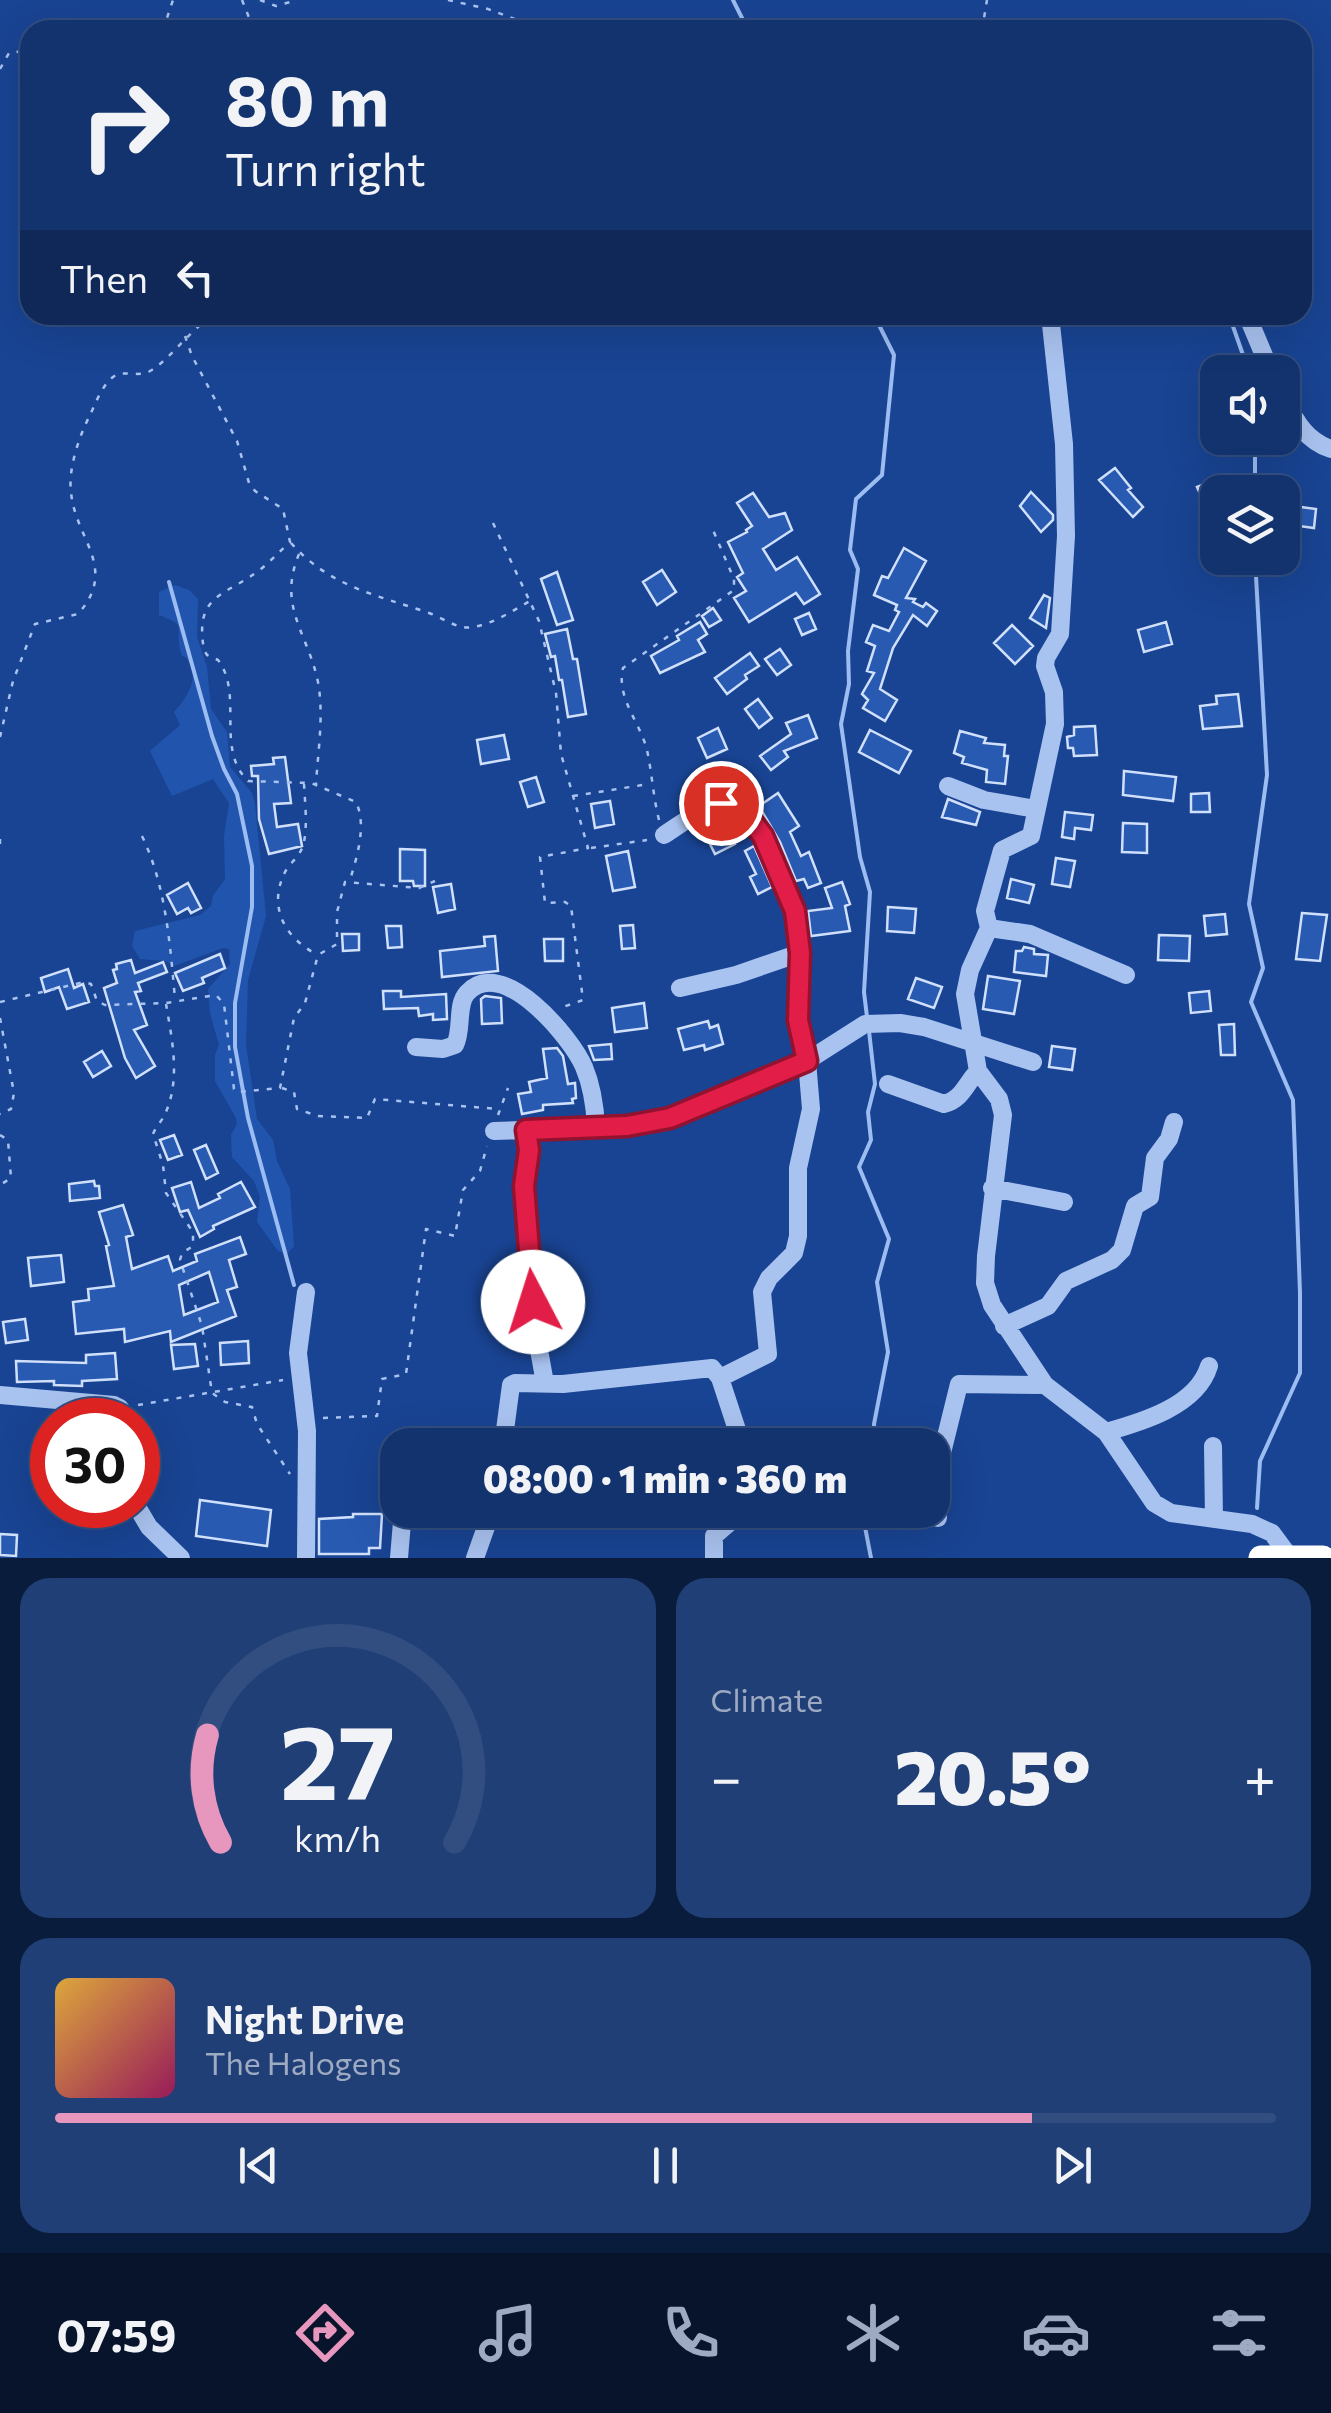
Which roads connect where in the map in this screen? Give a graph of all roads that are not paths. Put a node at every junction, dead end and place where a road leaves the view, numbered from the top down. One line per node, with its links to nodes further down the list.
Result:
1 (1051, 325): 7 (street)
2 (1250, 325): 3 (street)
3 (1264, 355)
4 (1300, 427): 5 (street)
5 (1331, 449)
6 (948, 786): 7 (street)
7 (1036, 809): 9 (street)
8 (664, 835): 10 (street)
9 (990, 928): 11 (street); 13 (street)
10 (800, 953): 12 (street); 15 (street)
11 (1126, 975)
12 (680, 988)
13 (973, 1044): 15 (street); 16 (street); 17 (street)
14 (416, 1046): 20 (street)
15 (807, 1061): 20 (street); 28 (street)
16 (1033, 1062)
17 (978, 1071): 18 (street); 23 (street)
18 (888, 1084)
19 (1174, 1122): 26 (street)
20 (596, 1128): 21 (street)
21 (526, 1130): 22 (street); 29 (street)
22 (494, 1131)
23 (992, 1188): 24 (street); 26 (street)
24 (1064, 1202)
25 (306, 1292): 45 (street)
26 (1004, 1326): 30 (street)
27 (1209, 1366): 36 (street)
28 (720, 1378): 29 (street); 34 (street)
29 (545, 1383): 33 (street)
30 (1045, 1385): 35 (street); 36 (street)
31 (0, 1395): 32 (street)
32 (38, 1398)
33 (505, 1428)
34 (736, 1428)
35 (949, 1428)
36 (1106, 1432): 38 (street)
37 (1213, 1446): 38 (street)
38 (1214, 1519): 43 (street)
39 (151, 1528): 44 (street)
40 (402, 1528): 46 (street)
41 (486, 1528): 47 (street)
42 (723, 1528): 48 (street)
43 (1290, 1556): 49 (highway); 50 (highway)
44 (181, 1558)
45 (306, 1558)
46 (399, 1558)
47 (475, 1558)
48 (714, 1558)
49 (1261, 1558)
50 (1323, 1558)

